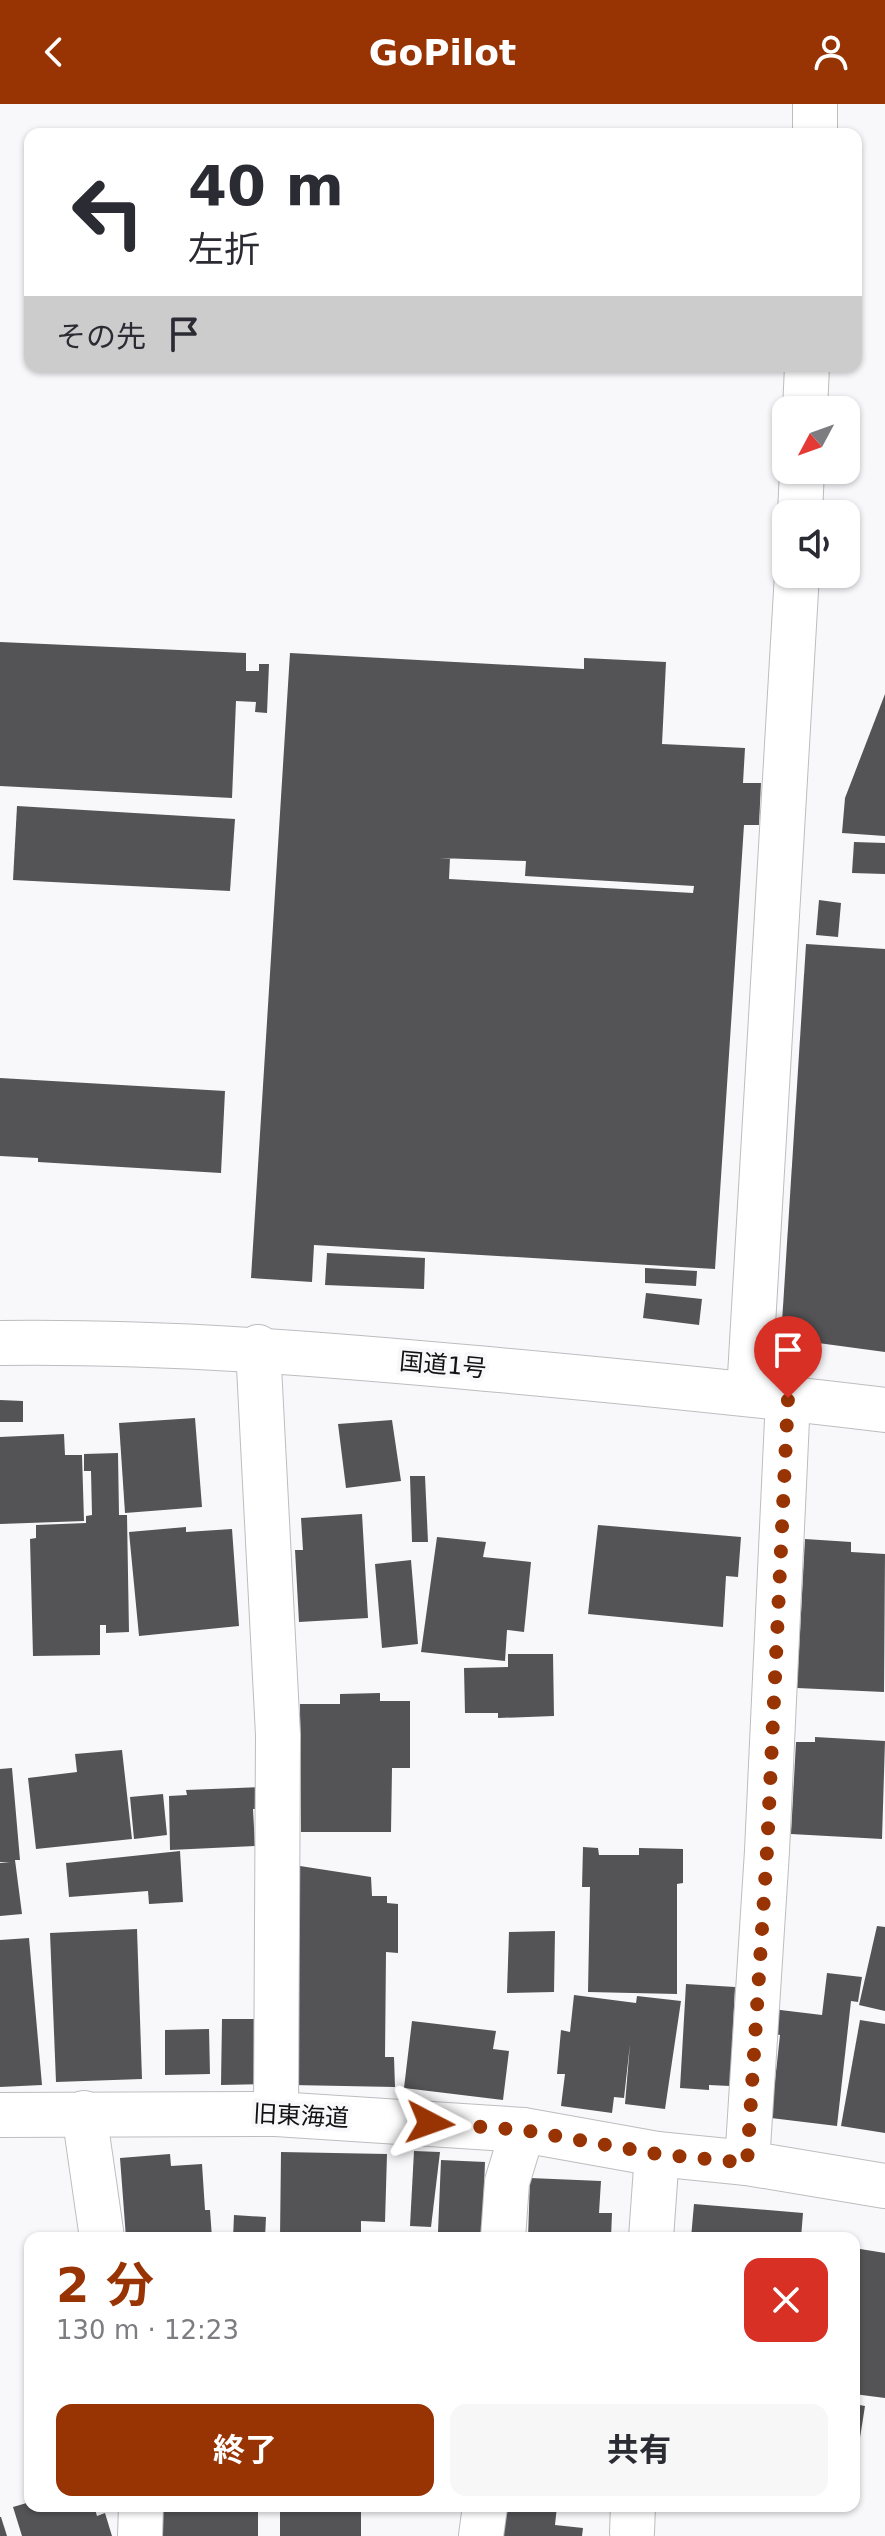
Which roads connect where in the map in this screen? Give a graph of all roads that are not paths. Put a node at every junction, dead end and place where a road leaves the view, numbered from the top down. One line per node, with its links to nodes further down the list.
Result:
1 (815, 104): 2 (main road)
2 (815, 128)
3 (807, 372): 4 (main road)
4 (806, 396)
5 (797, 588): 8 (main road)
6 (0, 1343): 7 (main road, 国道1号)
7 (258, 1347): 8 (main road, 国道1号); 11 (main road)
8 (769, 1396): 9 (main road, 国道1号); 15 (main road)
9 (885, 1410)
10 (84, 2113): 11 (main road, 旧東海道); 12 (main road, 旧東海道); 17 (main road)
11 (276, 2114): 13 (main road, 旧東海道)
12 (0, 2115)
13 (523, 2130): 14 (main road, 旧東海道); 18 (main road)
14 (657, 2154): 15 (main road, 旧東海道); 19 (main road)
15 (747, 2163): 16 (main road, 旧東海道)
16 (885, 2186)
17 (101, 2232)
18 (503, 2232)
19 (651, 2232)
20 (141, 2512): 22 (main road)
21 (484, 2512): 23 (main road)
22 (140, 2536)
23 (481, 2536)

